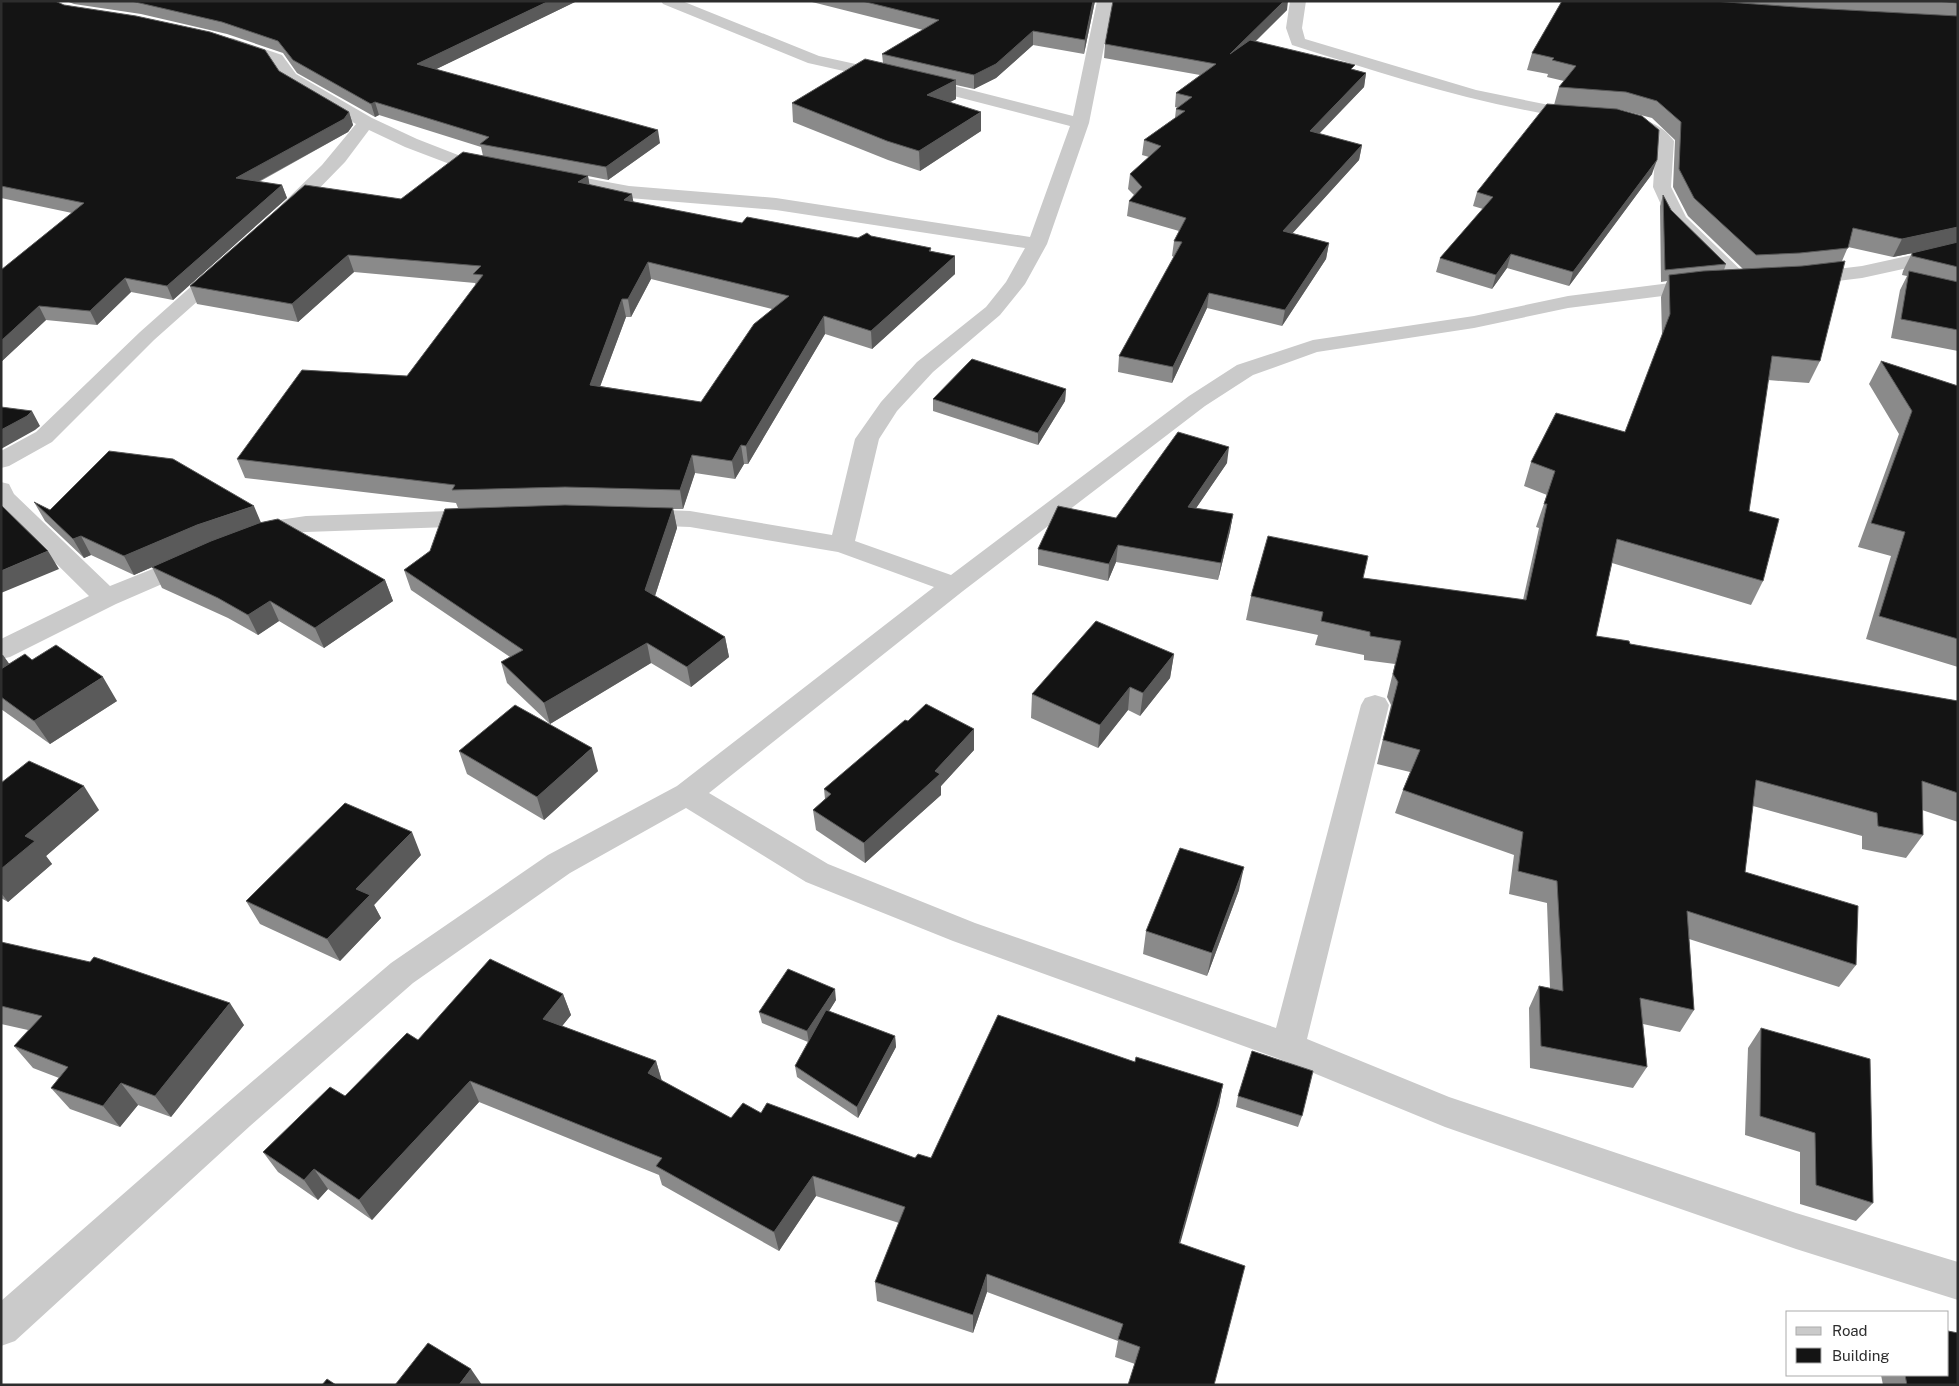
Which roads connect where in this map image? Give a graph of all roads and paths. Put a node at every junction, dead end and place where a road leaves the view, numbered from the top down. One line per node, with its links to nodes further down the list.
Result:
1 (668, 1): 6 (street)
2 (1104, 1): 6 (street)
3 (1298, 1): 14 (street)
4 (220, 38): 5 (street)
5 (366, 122): 7 (street); 9 (street)
6 (1080, 123): 10 (street)
7 (509, 170)
8 (538, 176): 10 (street)
9 (269, 226)
10 (1037, 244): 21 (street)
11 (1958, 251): 13 (street)
12 (234, 258): 16 (street)
13 (1862, 272): 14 (street); 15 (street)
14 (1762, 281): 23 (street)
15 (1900, 282)
16 (1, 461)
17 (1, 489): 24 (street)
18 (620, 517): 21 (street)
19 (502, 518): 20 (street)
20 (237, 543)
21 (842, 545): 23 (street)
22 (211, 553): 24 (street)
23 (954, 585): 27 (street)
24 (106, 598): 25 (street)
25 (1, 650)
26 (1375, 706): 28 (street)
27 (687, 794): 28 (street); 30 (street)
28 (1288, 1047): 29 (street)
29 (1958, 1281)
30 (1, 1327)

